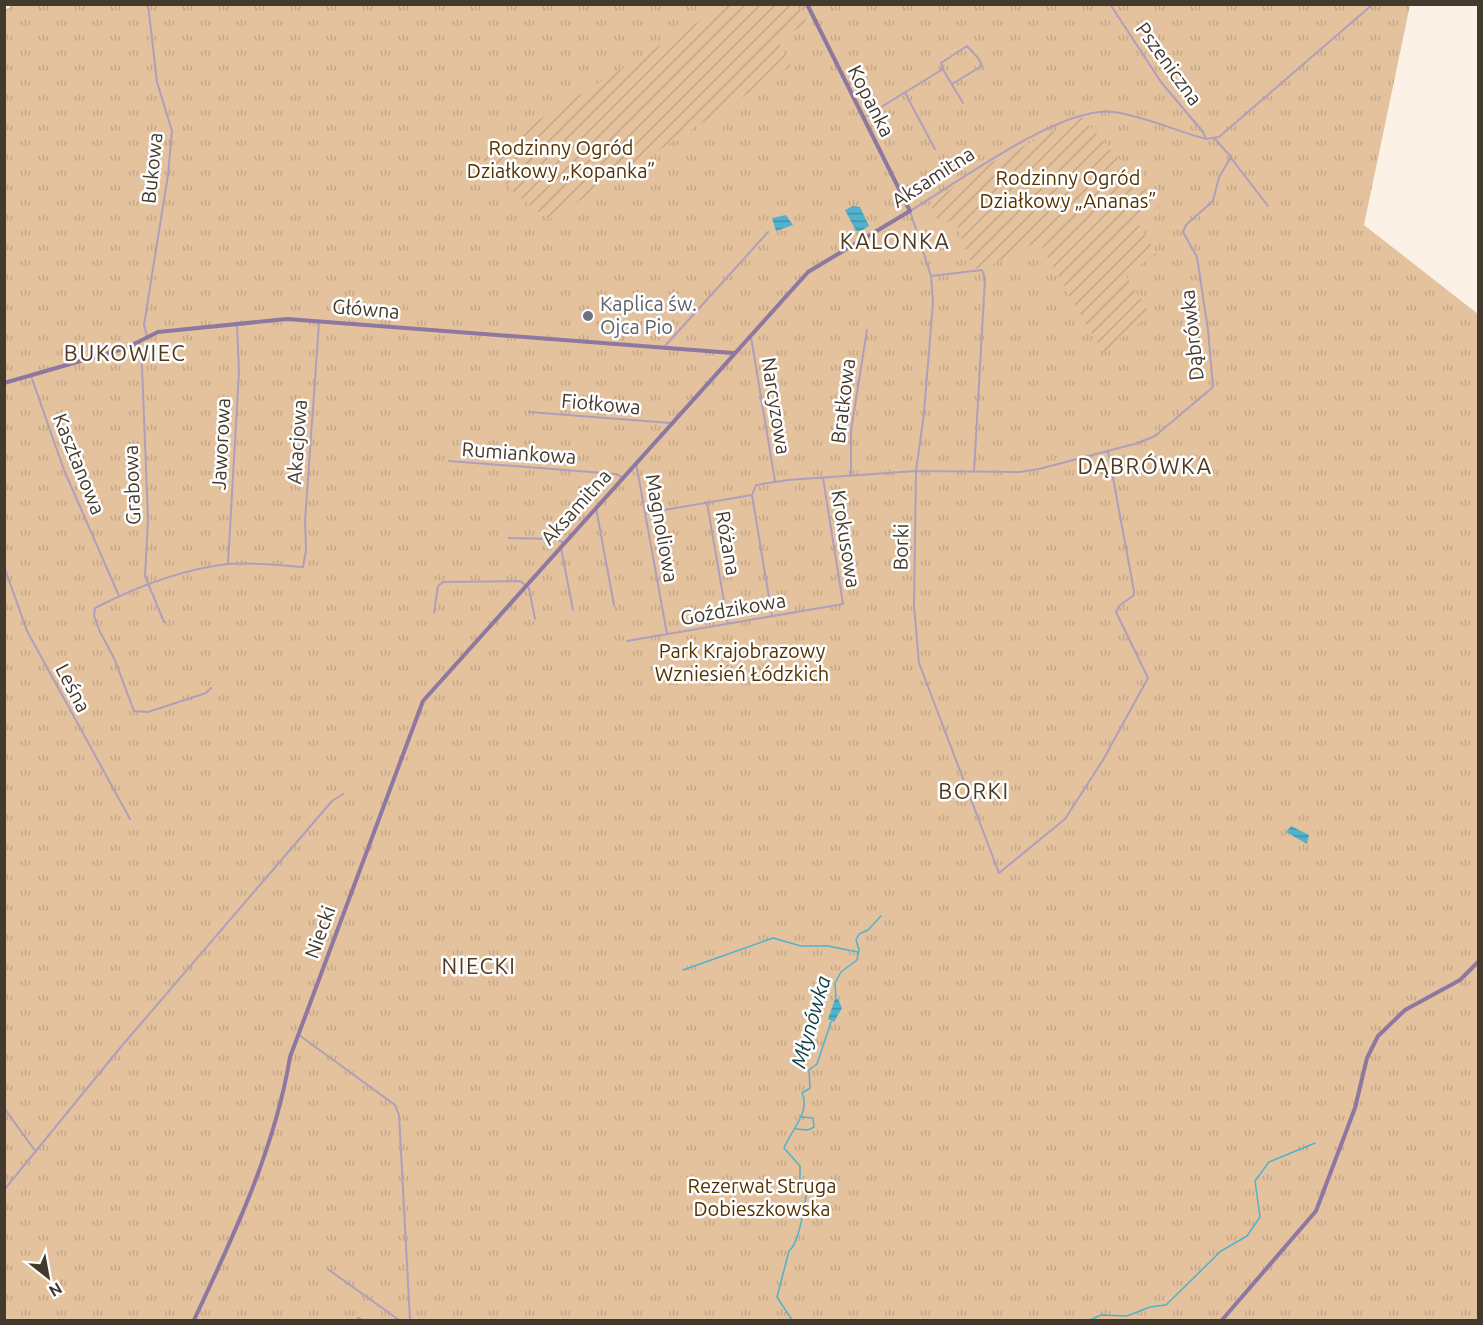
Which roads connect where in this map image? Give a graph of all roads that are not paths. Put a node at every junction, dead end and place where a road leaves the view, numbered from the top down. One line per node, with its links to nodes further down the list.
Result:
1 (148, 4): 22 (street, Bukowa)
2 (807, 4): 9 (street, Kopanka)
3 (1110, 4): 10 (street, Pszeniczna)
4 (1373, 4): 11 (street)
5 (943, 69): 6 (street); 6 (street); 7 (street)
6 (952, 84): 8 (street)
7 (905, 93): 9 (street); 12 (street)
8 (963, 103)
9 (863, 118): 15 (street, Kopanka)
10 (1206, 139): 11 (street, Aksamitna); 15 (street, Aksamitna)
11 (1215, 139): 13 (street)
12 (934, 149)
13 (1231, 157): 14 (street); 30 (street, Dąbrówka)
14 (1268, 206)
15 (910, 211): 17 (street, Borki); 21 (street, Aksamitna)
16 (768, 232): 24 (street)
17 (931, 276): 33 (street, Borki); 34 (street)
18 (319, 320): 19 (street, Główna); 24 (street, Główna); 46 (street, Akacjowa)
19 (237, 325): 22 (street, Główna); 46 (street, Jaworowa)
20 (867, 330): 35 (street, Bratkowa)
21 (750, 335): 25 (street, Aksamitna); 38 (street, Narcyzowa)
22 (147, 336): 23 (street)
23 (139, 343): 26 (street); 49 (street, Grabowa)
24 (663, 349): 25 (street, Główna)
25 (734, 353): 29 (street, Aksamitna)
26 (30, 375): 27 (street); 50 (street, Kasztanowa)
27 (4, 383)
28 (529, 412): 29 (street, Fiołkowa)
29 (671, 423): 32 (street, Aksamitna)
30 (1108, 452): 33 (street, Borki); 34 (street, Dąbrówka)
31 (449, 461): 36 (street, Rumiankowa)
32 (636, 462): 36 (street, Aksamitna); 42 (street, Magnoliowa)
33 (916, 471): 34 (street, Dąbrówka); 35 (street, Dąbrówka)
34 (974, 472)
35 (851, 476): 37 (street, Dąbrówka)
36 (622, 477): 41 (street, Aksamitna)
37 (823, 478): 38 (street, Dąbrówka); 51 (street, Krokusowa)
38 (775, 482): 39 (street)
39 (752, 495): 40 (street); 55 (street)
40 (707, 503): 42 (street); 58 (street, Różana)
41 (596, 507): 44 (street, Aksamitna); 52 (street)
42 (646, 513): 59 (street, Magnoliowa)
43 (509, 538): 44 (street)
44 (564, 543): 45 (street, Aksamitna)
45 (560, 547): 48 (street, Aksamitna); 53 (street)
46 (228, 564): 49 (street)
47 (4, 566): 63 (street, Leśna)
48 (527, 585): 54 (street); 56 (street); 65 (street, Niecki)
49 (148, 586): 50 (street); 57 (street, Grabowa)
50 (119, 596): 61 (street)
51 (843, 604): 55 (street, Goździkowa)
52 (614, 605)
53 (573, 610)
54 (434, 612)
55 (772, 616): 58 (street, Goździkowa)
56 (535, 619)
57 (164, 622)
58 (728, 624): 59 (street, Goździkowa)
59 (667, 634): 60 (street, Goździkowa)
60 (627, 641)
61 (211, 688)
62 (343, 794): 67 (street)
63 (130, 819)
64 (1479, 962): 75 (street)
65 (299, 1035): 71 (street, Niecki); 74 (street)
66 (4, 1108): 67 (street)
67 (36, 1152): 68 (street)
68 (4, 1190)
69 (329, 1270): 73 (street)
70 (358, 1318): 72 (street)
71 (194, 1320)
72 (362, 1320)
73 (399, 1320)
74 (410, 1320)
75 (1222, 1320)

